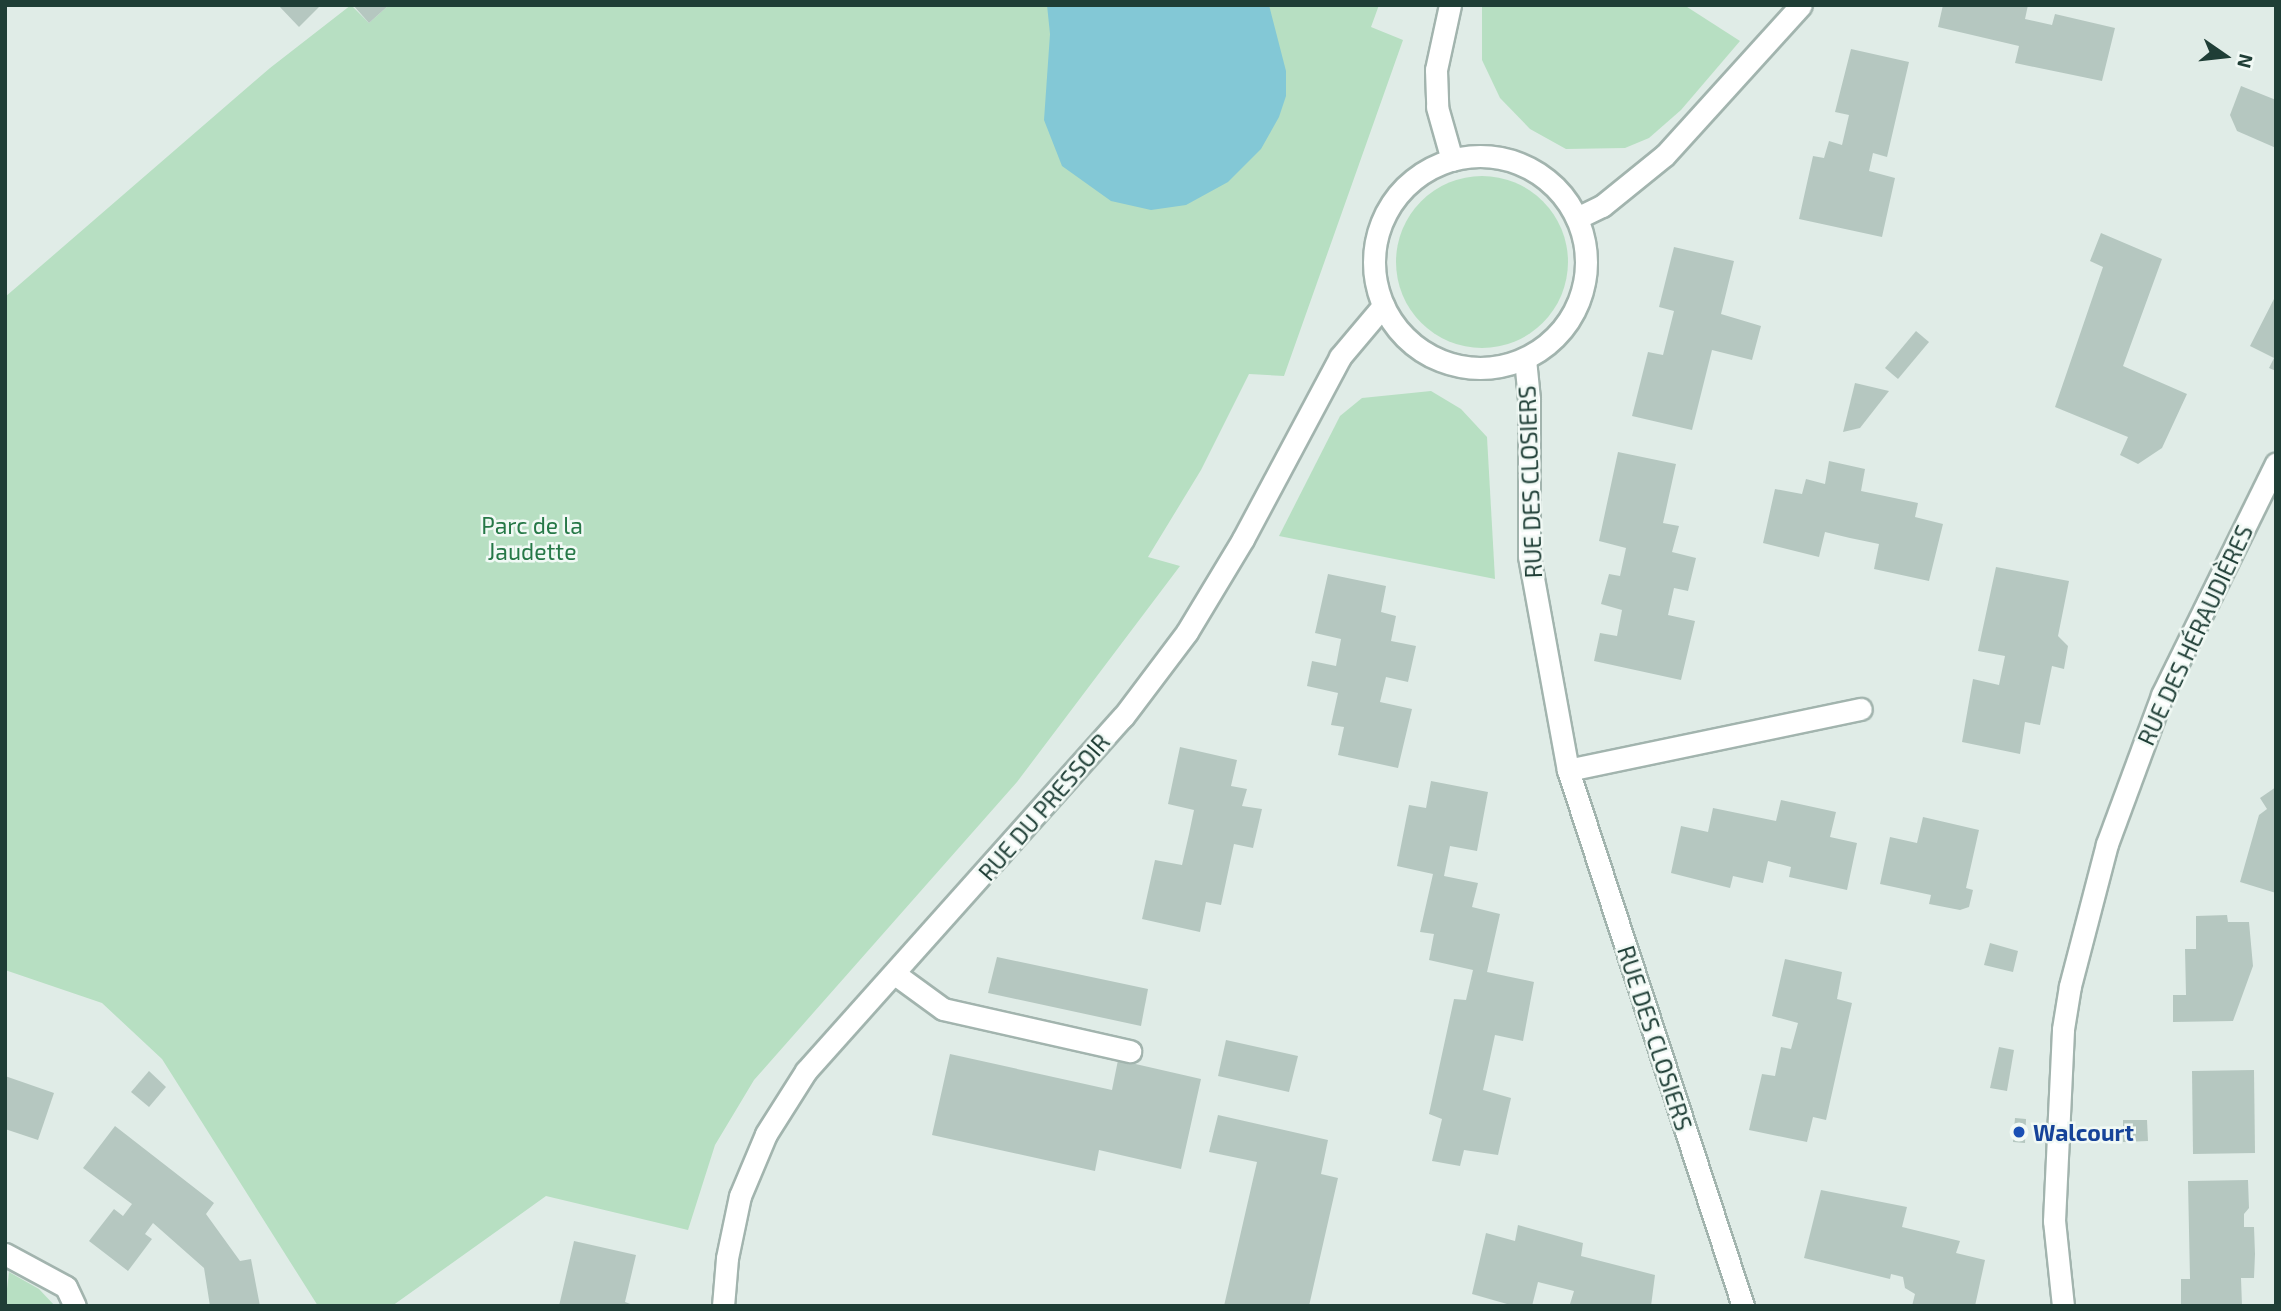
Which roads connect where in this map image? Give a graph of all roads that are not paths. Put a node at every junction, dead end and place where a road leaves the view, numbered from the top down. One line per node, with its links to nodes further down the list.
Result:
1 (1450, 5): 3 (street)
2 (1801, 5): 4 (street)
3 (1452, 159): 4 (street); 5 (street)
4 (1577, 218): 6 (street)
5 (1383, 306): 6 (street); 10 (street, RUE DU PRESSOIR)
6 (1525, 359): 9 (street, RUE DES CLOSIERS)
7 (2276, 463): 16 (street, RUE DES HÉRAUDIÈRES)
8 (1861, 709): 9 (street)
9 (1568, 771): 15 (street, RUE DES CLOSIERS)
10 (895, 974): 11 (street); 14 (street, RUE DU PRESSOIR)
11 (1130, 1051)
12 (5, 1254): 13 (street)
13 (75, 1306)
14 (723, 1306)
15 (1743, 1306)
16 (2063, 1306)

